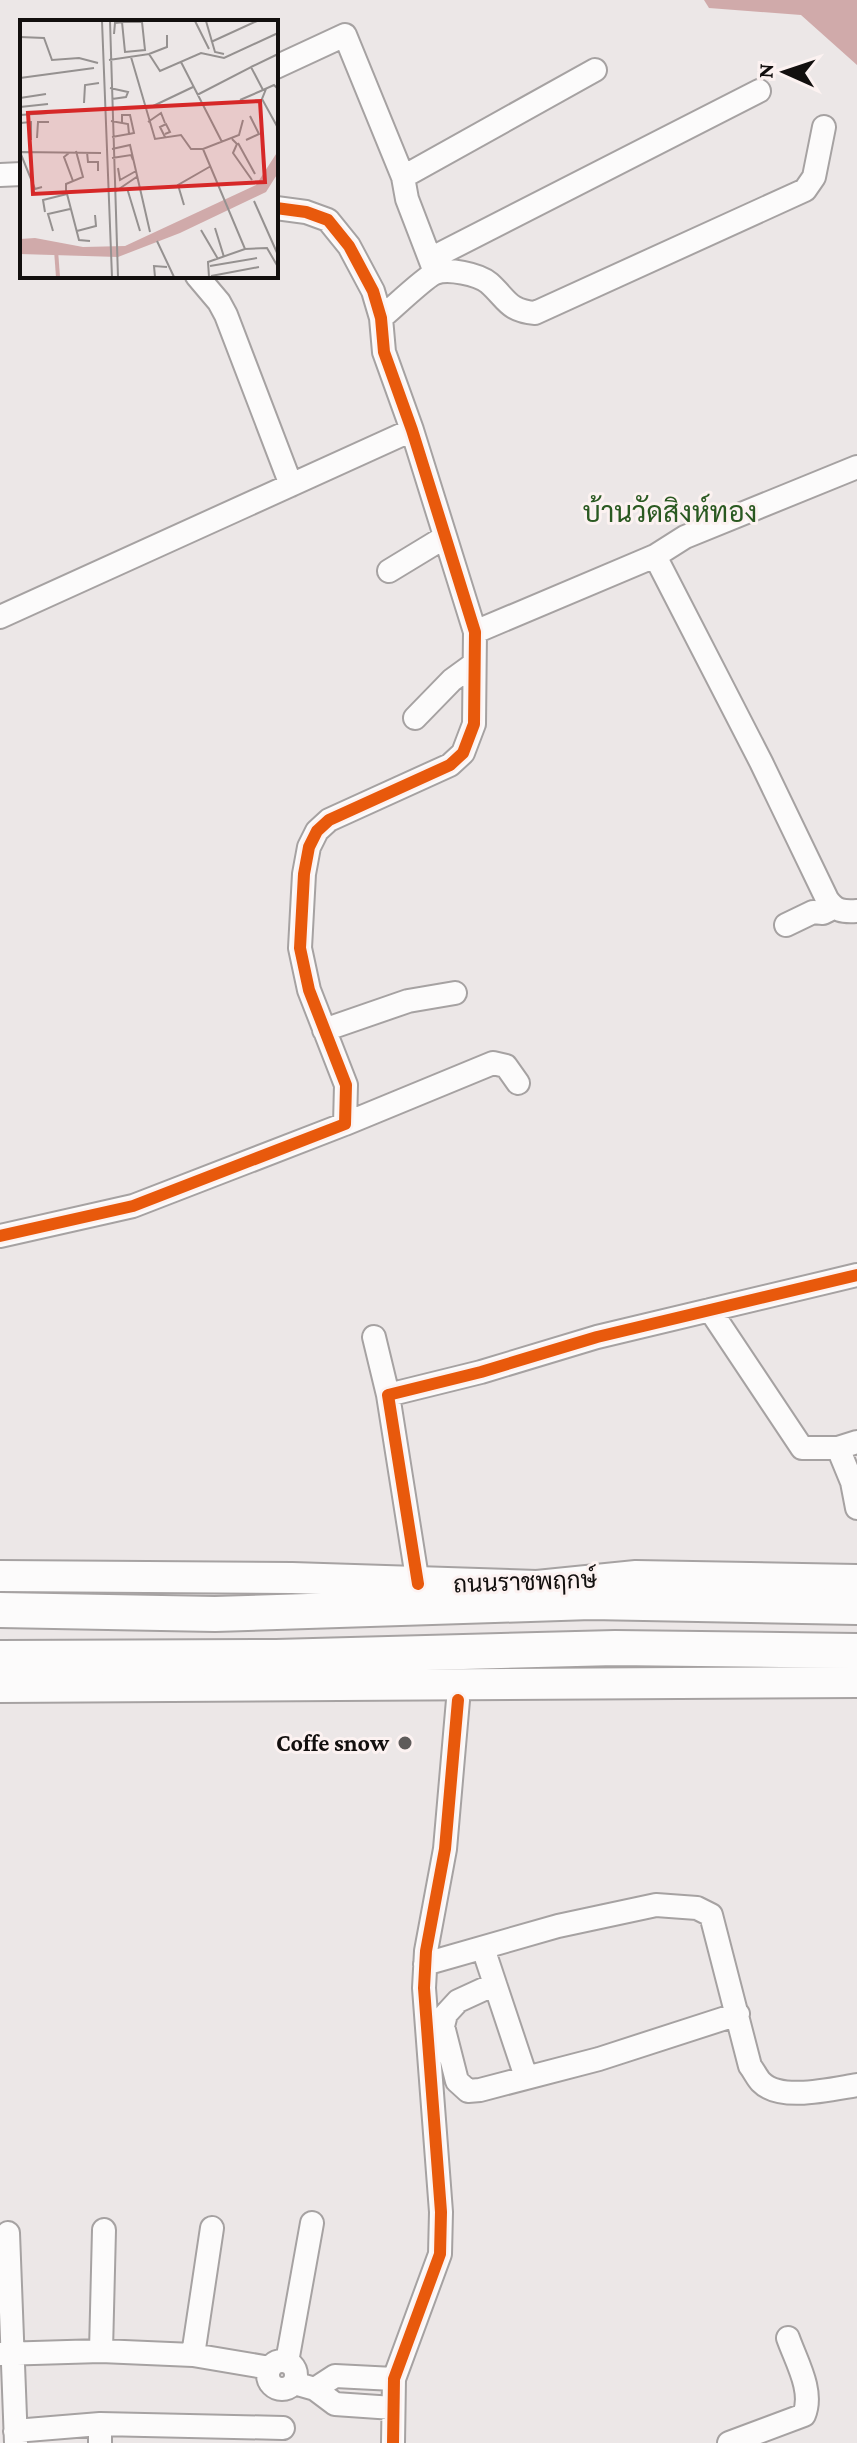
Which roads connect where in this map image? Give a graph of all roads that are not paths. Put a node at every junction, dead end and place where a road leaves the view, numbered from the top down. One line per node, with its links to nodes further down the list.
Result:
1 (278, 66): 7 (street)
2 (595, 70): 7 (street)
3 (759, 91): 9 (street)
4 (824, 127): 9 (street)
5 (20, 174): 6 (street)
6 (0, 175)
7 (403, 177): 9 (street)
8 (278, 208): 11 (street)
9 (433, 266): 11 (street)
10 (199, 278): 14 (street)
11 (381, 318): 12 (street)
12 (412, 430): 14 (street); 15 (street)
13 (857, 467): 16 (street)
14 (291, 485): 18 (street)
15 (445, 537): 17 (street); 19 (street)
16 (655, 556): 19 (street); 22 (street)
17 (389, 571)
18 (0, 617)
19 (475, 632): 20 (street)
20 (474, 664): 21 (street); 26 (street)
21 (415, 718)
22 (833, 908): 23 (street); 24 (street)
23 (857, 911)
24 (786, 925)
25 (455, 993): 26 (street)
26 (324, 1030): 28 (street)
27 (518, 1083): 28 (street)
28 (345, 1124): 29 (street)
29 (0, 1236)
30 (857, 1275): 31 (street)
31 (710, 1310): 33 (street); 34 (street)
32 (374, 1337): 33 (street)
33 (388, 1395): 39 (street)
34 (847, 1445): 35 (street)
35 (857, 1508)
36 (857, 1563): 40 (main road)
37 (0, 1576): 39 (main road, ถนนราชพฤกษ์)
38 (857, 1580): 40 (main road, ถนนราชพฤกษ์)
39 (418, 1584): 40 (main road, ถนนราชพฤกษ์)
40 (537, 1586)
41 (857, 1607): 42 (main road, ถนนราชพฤกษ์)
42 (0, 1610)
43 (857, 1651): 44 (main road)
44 (0, 1658)
45 (857, 1682): 46 (main road)
46 (293, 1685): 47 (main road); 48 (main road)
47 (0, 1687)
48 (458, 1700): 49 (main road); 51 (street)
49 (857, 1701)
50 (483, 1948): 51 (street); 52 (street); 53 (street)
51 (425, 1964): 65 (street)
52 (495, 1984): 54 (street); 54 (street)
53 (738, 2014): 54 (street); 55 (street)
54 (526, 2077)
55 (857, 2085)
56 (312, 2223): 64 (street)
57 (212, 2228): 63 (street)
58 (104, 2230): 61 (street)
59 (8, 2233): 62 (street)
60 (788, 2338): 72 (street)
61 (101, 2351): 62 (street); 63 (street)
62 (6, 2354): 70 (street)
63 (193, 2355): 64 (street)
64 (289, 2378): 65 (street); 66 (street); 69 (street)
65 (394, 2379): 66 (street)
66 (393, 2408): 71 (street)
67 (100, 2433): 68 (street); 70 (street)
68 (202, 2434): 69 (street)
69 (283, 2436)
70 (15, 2437)
71 (393, 2443)
72 (729, 2443)

